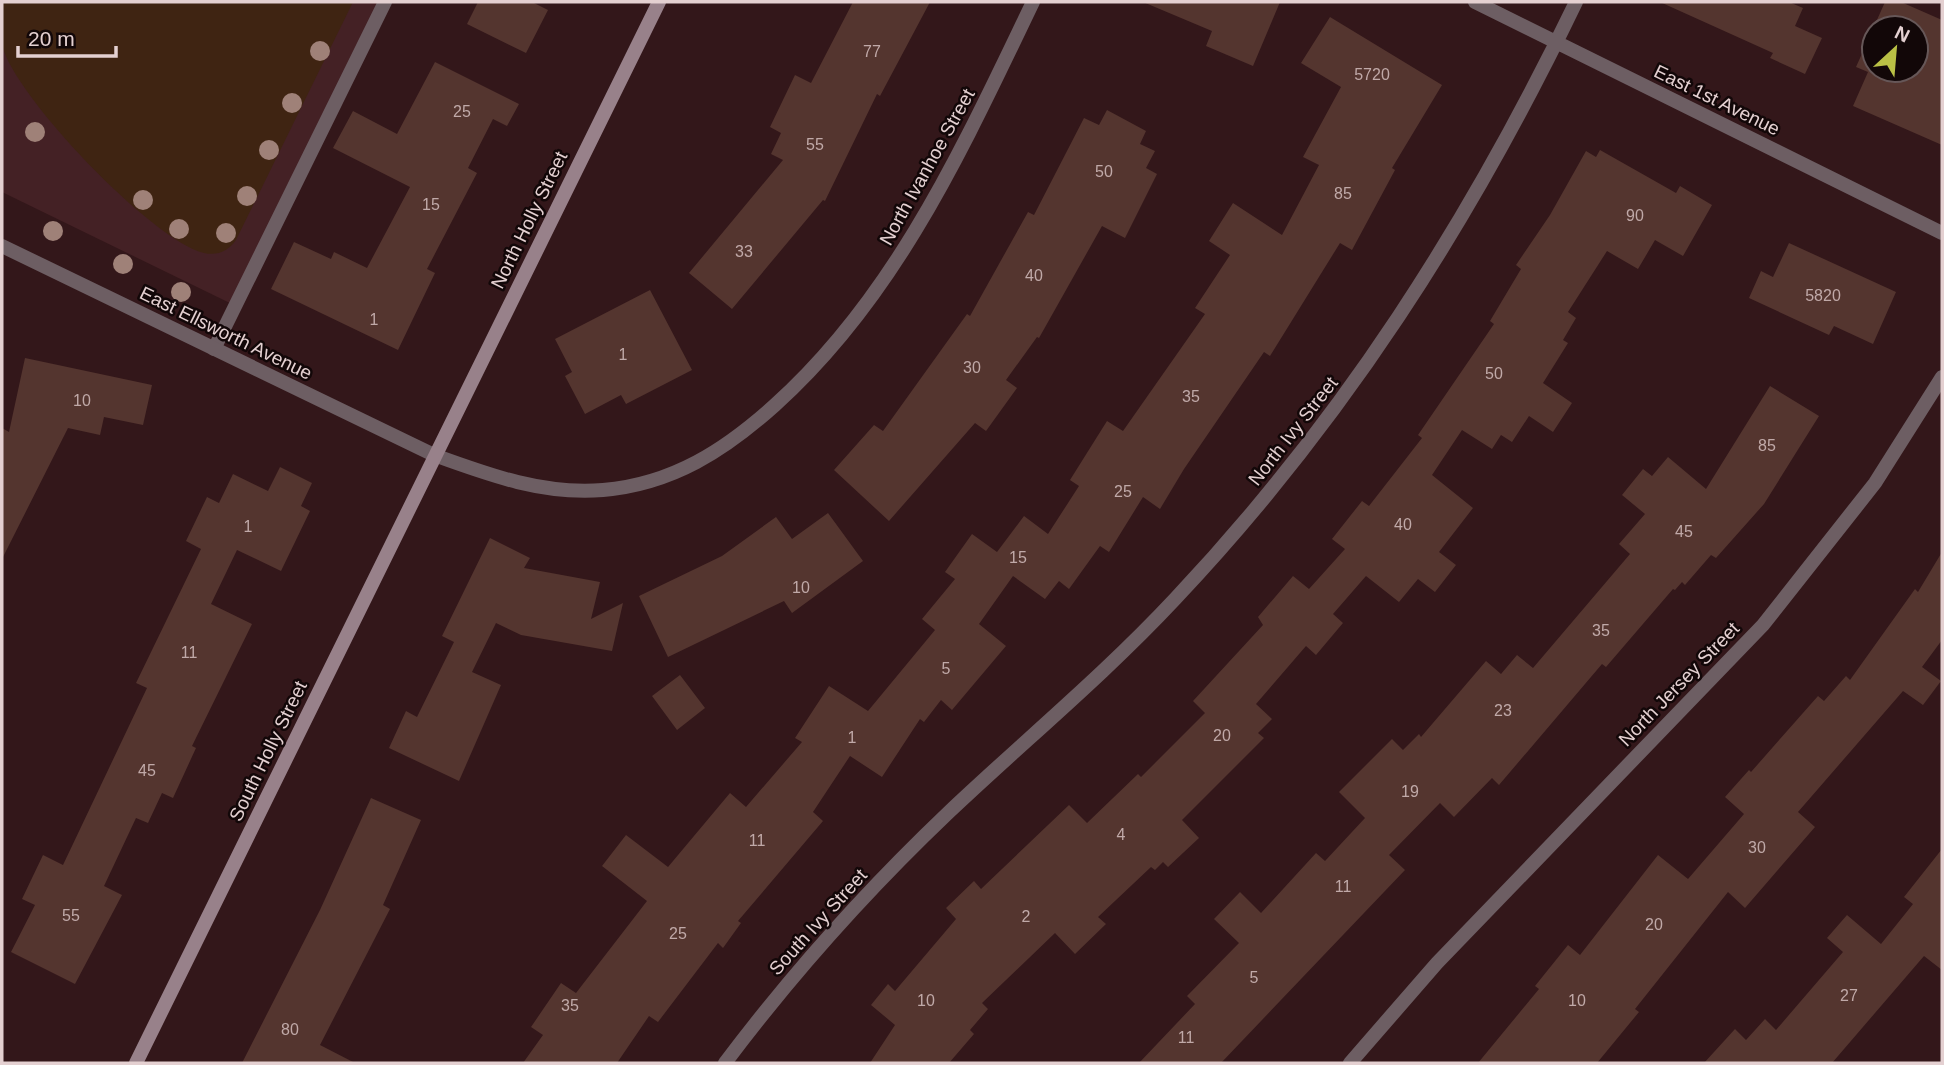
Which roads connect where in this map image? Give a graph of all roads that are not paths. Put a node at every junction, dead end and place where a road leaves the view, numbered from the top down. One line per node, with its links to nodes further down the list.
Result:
1 (384, 2): 9 (street)
2 (659, 2): 11 (street, North Holly Street)
3 (1033, 2): 11 (street, North Ivanhoe Street)
4 (1475, 2): 6 (street, East 1st Avenue)
5 (1576, 2): 6 (street, North Ivy Street)
6 (1557, 42): 7 (street, East 1st Avenue); 12 (street, North Ivy Street)
7 (1942, 233)
8 (2, 246): 9 (street, East Ellsworth Avenue)
9 (214, 349): 11 (street, East Ellsworth Avenue)
10 (1942, 377): 15 (street, North Jersey Street)
11 (434, 455): 13 (street, South Holly Street)
12 (948, 813): 14 (street, South Ivy Street)
13 (136, 1063)
14 (725, 1063)
15 (1350, 1063)

